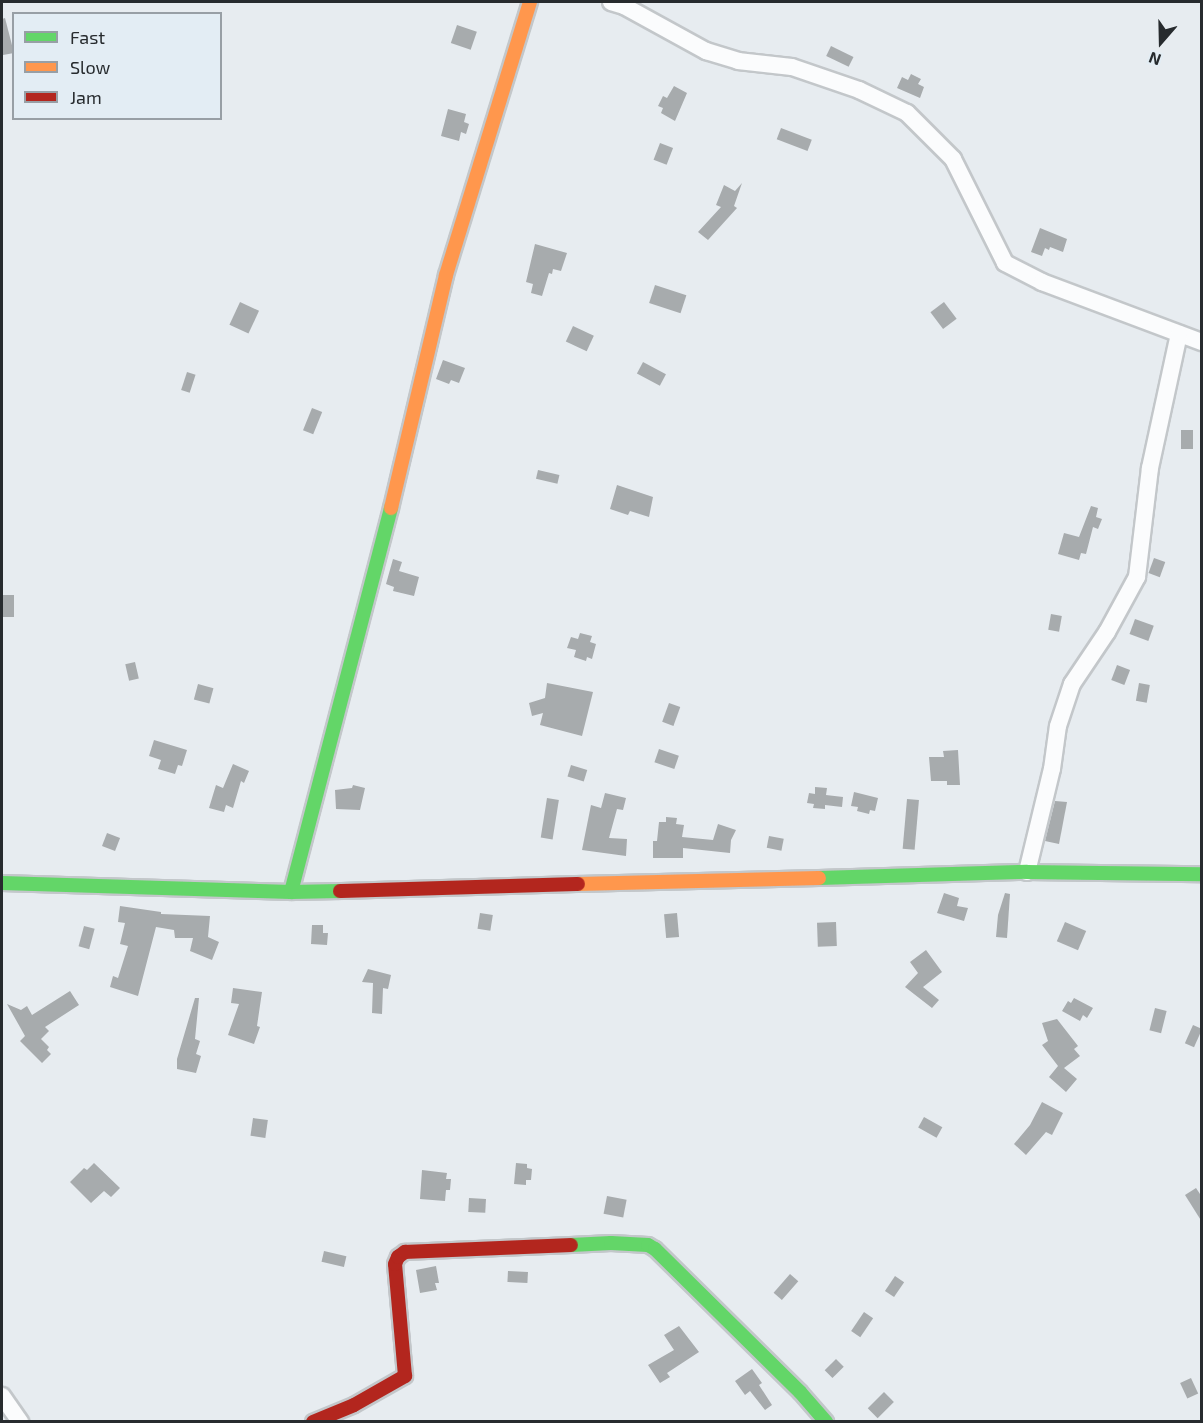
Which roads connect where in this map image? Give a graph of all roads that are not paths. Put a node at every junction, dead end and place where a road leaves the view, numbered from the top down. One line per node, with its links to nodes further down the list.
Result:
1 (530, 2): 8 (street)
2 (610, 2): 3 (street)
3 (1179, 334): 4 (street); 5 (street)
4 (1202, 342)
5 (1027, 872): 6 (street); 8 (street)
6 (1202, 874)
7 (2, 883): 8 (street)
8 (291, 892)
9 (2, 1396): 10 (street)
10 (20, 1422)
11 (313, 1422): 12 (street)
12 (826, 1422)

